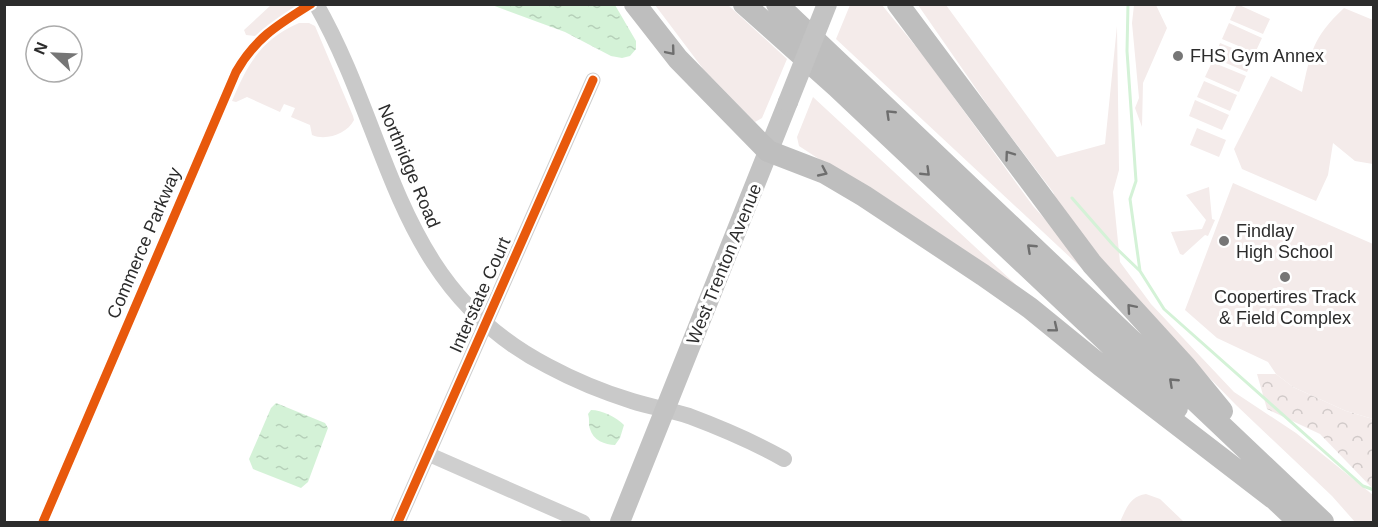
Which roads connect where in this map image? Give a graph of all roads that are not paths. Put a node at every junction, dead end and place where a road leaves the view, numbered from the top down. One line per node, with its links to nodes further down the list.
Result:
1 (311, 4): 15 (street, Commerce Parkway)
2 (316, 4): 10 (main road, Northridge Road)
3 (635, 4): 9 (highway, one-way to 9)
4 (744, 4): 14 (highway, one-way to 14)
5 (777, 4): 20 (highway, one-way to 5)
6 (827, 4): 9 (main road, West Trenton Avenue, bridge)
7 (898, 4): 20 (highway, one-way to 7)
8 (592, 80): 10 (street, Interstate Court)
9 (768, 151): 11 (main road, West Trenton Avenue); 14 (highway, one-way to 14)
10 (486, 323): 11 (main road, Northridge Road); 12 (street, Interstate Court)
11 (665, 410): 13 (main road, Northridge Road); 18 (main road, West Trenton Avenue)
12 (428, 454): 16 (street, Interstate Court); 17 (street)
13 (784, 459)
14 (1273, 498): 19 (highway)
15 (43, 522)
16 (398, 522)
17 (583, 522)
18 (620, 522)
19 (1299, 522)
20 (1323, 522)

